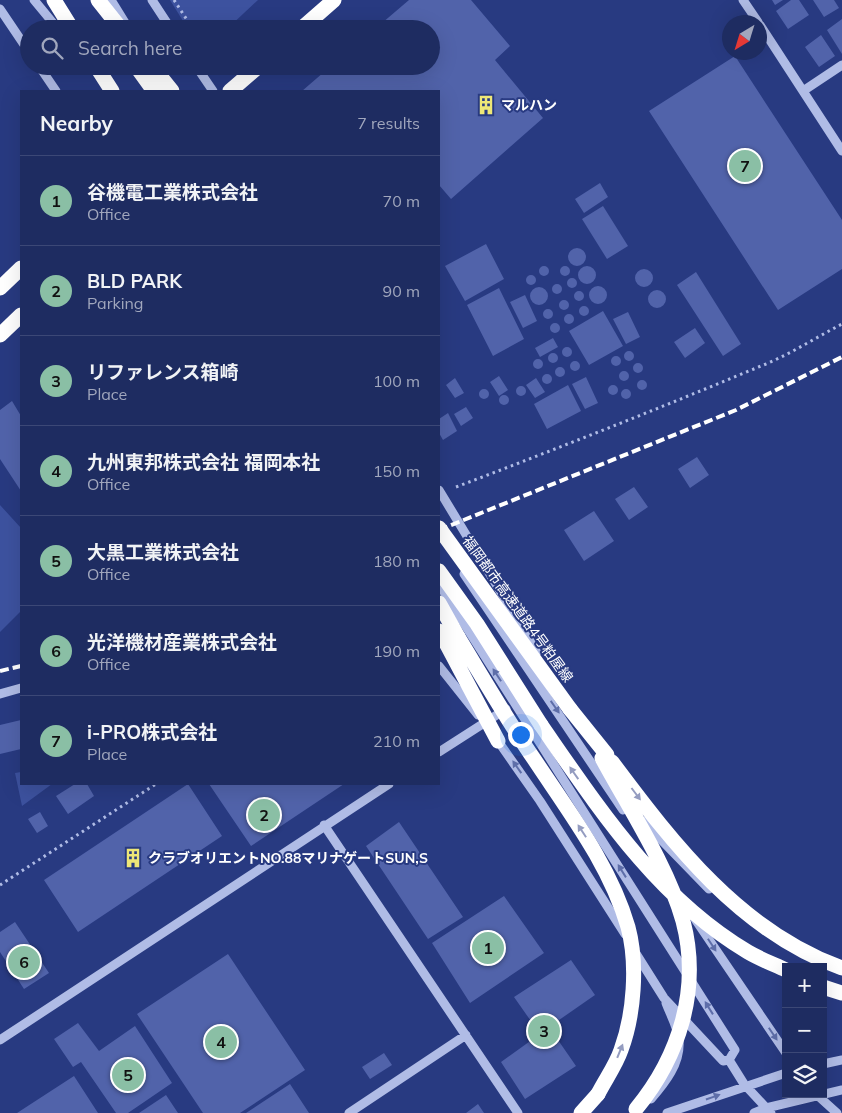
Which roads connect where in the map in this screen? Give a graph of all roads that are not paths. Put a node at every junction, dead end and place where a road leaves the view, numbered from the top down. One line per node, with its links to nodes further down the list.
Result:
1 (34, 0): 11 (street)
2 (53, 0): 12 (highway); 13 (highway)
3 (92, 0): 14 (highway)
4 (98, 0): 15 (highway)
5 (111, 0): 16 (street)
6 (152, 0): 17 (street)
7 (334, 0): 18 (highway)
8 (743, 0): 10 (street)
9 (0, 10): 20 (street)
10 (753, 15)
11 (51, 20)
12 (63, 20)
13 (66, 20)
14 (105, 20)
15 (114, 20)
16 (123, 20)
17 (165, 20)
18 (312, 20)
19 (767, 36): 40 (street)
20 (20, 39)
21 (842, 65): 40 (street)
22 (45, 75): 31 (street)
23 (94, 75): 32 (highway)
24 (97, 75): 33 (street)
25 (101, 75): 34 (highway)
26 (142, 75): 35 (highway)
27 (157, 75): 36 (street)
28 (159, 75): 37 (highway)
29 (202, 75): 38 (street)
30 (249, 75): 39 (highway)
31 (55, 90)
32 (101, 90)
33 (110, 90)
34 (110, 90)
35 (153, 90)
36 (165, 90)
37 (171, 90)
38 (212, 90)
39 (231, 90)
40 (803, 91): 41 (street)
41 (842, 151)
42 (20, 269): 43 (highway)
43 (0, 288)
44 (20, 316): 45 (highway)
45 (0, 335)
46 (440, 492): 60 (street)
47 (440, 529): 57 (highway, 福岡都市高速道路4号粕屋線, bridge)
48 (440, 538): 60 (street, one-way to 60)
49 (440, 572): 65 (highway, one-way to 49, bridge)
50 (440, 586): 56 (street, one-way to 50)
51 (440, 605): 84 (highway, one-way to 51, bridge)
52 (440, 633): 58 (highway, bridge)
53 (440, 667): 58 (street, bridge)
54 (20, 688): 55 (street)
55 (0, 694)
56 (515, 703): 59 (street); 72 (street, one-way to 56)
57 (570, 709): 64 (highway, one-way to 64, bridge); 85 (highway, bridge)
58 (498, 741): 68 (street, one-way to 58)
59 (440, 751)
60 (588, 756): 61 (street)
61 (605, 782): 64 (street); 71 (street, one-way to 71)
62 (387, 785): 63 (street)
63 (324, 825): 69 (street); 70 (street)
64 (842, 967)
65 (782, 968)
66 (827, 989): 67 (highway)
67 (842, 993)
68 (664, 998): 72 (street); 86 (street)
69 (466, 1034): 82 (street); 83 (street)
70 (0, 1040)
71 (782, 1047)
72 (729, 1060): 76 (street)
73 (842, 1060): 74 (street)
74 (827, 1063)
75 (782, 1073): 76 (street)
76 (746, 1086): 81 (street); 87 (street, one-way to 76)
77 (842, 1090): 78 (street)
78 (827, 1094)
79 (810, 1098): 81 (street)
80 (819, 1098): 89 (street)
81 (768, 1110): 88 (street)
82 (348, 1113)
83 (518, 1113)
84 (581, 1113)
85 (632, 1113)
86 (640, 1113)
87 (667, 1113)
88 (754, 1113)
89 (837, 1113)

